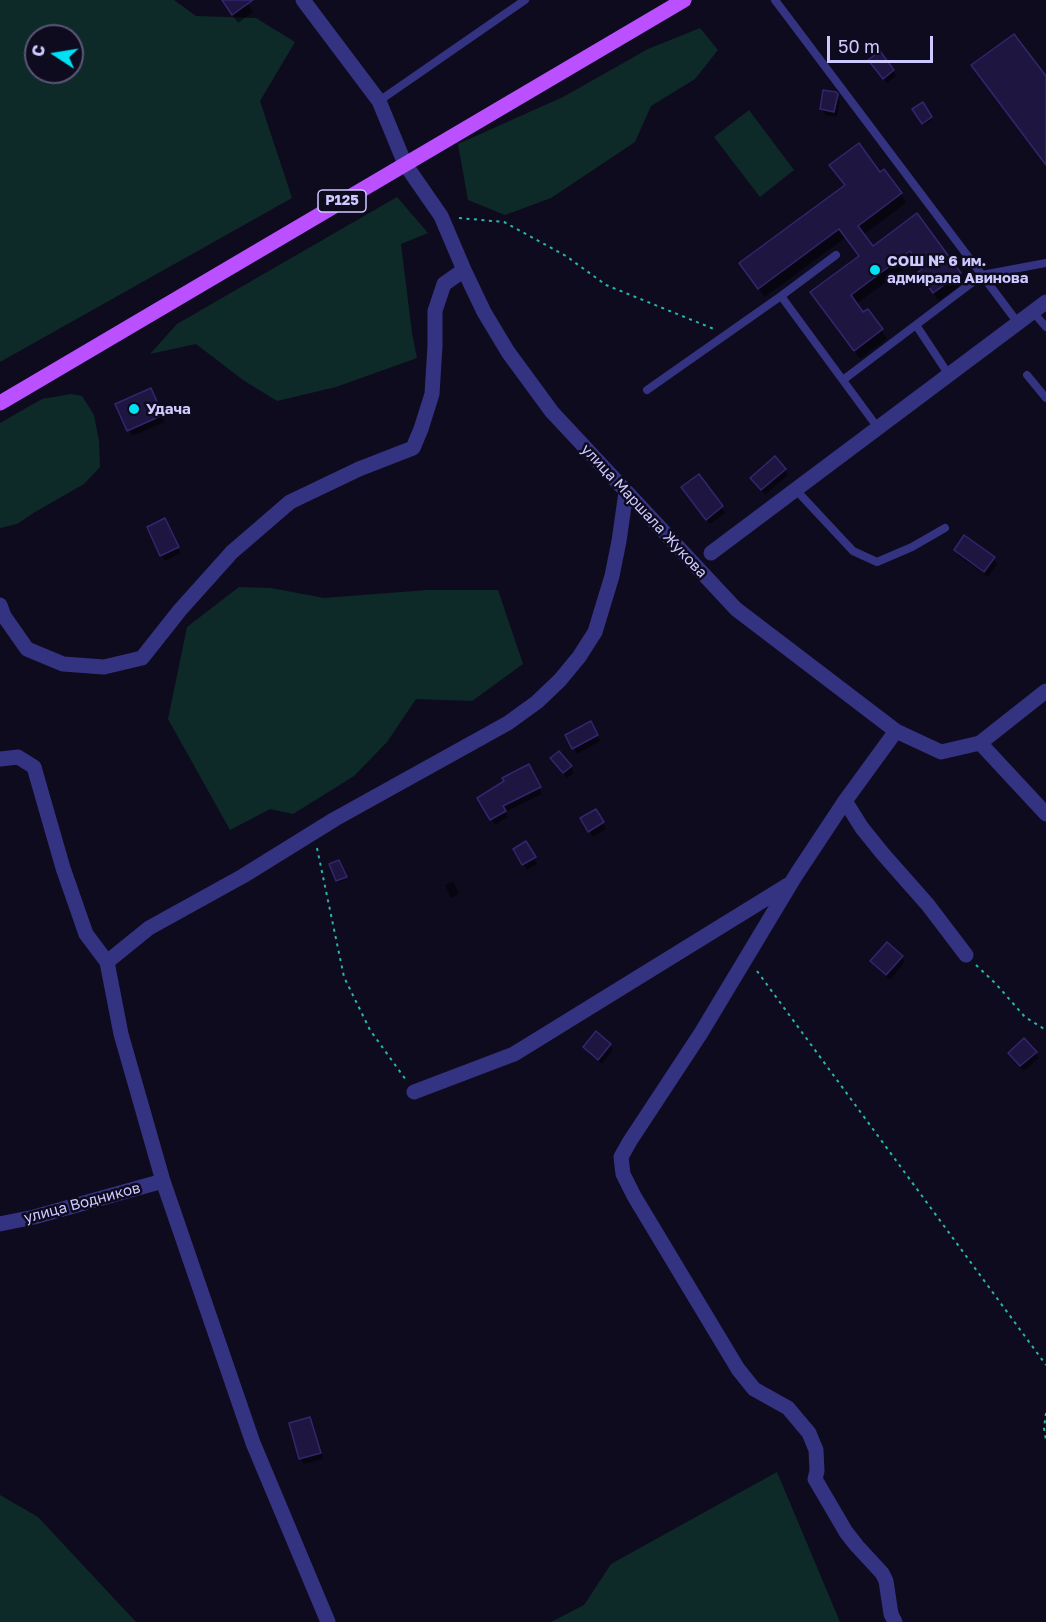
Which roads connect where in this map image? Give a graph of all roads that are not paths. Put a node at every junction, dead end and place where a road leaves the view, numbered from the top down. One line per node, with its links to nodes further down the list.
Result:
1 (303, 0): 5 (street, улица Маршала Жукова)
2 (525, 0): 5 (lane)
3 (684, 0): 6 (main road, Р125)
4 (775, 0): 10 (lane)
5 (379, 101): 6 (street, улица Маршала Жукова)
6 (405, 164): 9 (street, улица Маршала Жукова); 21 (main road, Р125)
7 (836, 255): 11 (lane)
8 (1046, 263): 10 (lane)
9 (464, 270): 24 (street, улица Маршала Жукова); 27 (street)
10 (982, 275): 13 (lane); 14 (lane)
11 (781, 296): 18 (lane); 19 (lane)
12 (1040, 307): 13 (street); 15 (lane)
13 (1018, 323): 16 (street)
14 (916, 325): 16 (lane); 18 (lane)
15 (1046, 327)
16 (949, 375): 22 (street)
17 (1027, 375): 20 (lane)
18 (843, 380): 22 (lane)
19 (647, 390)
20 (1046, 398)
21 (0, 403)
22 (878, 428): 23 (street)
23 (796, 490): 25 (lane); 26 (street)
24 (626, 492): 29 (street, улица Маршала Жукова); 36 (street)
25 (945, 528)
26 (711, 553)
27 (0, 604)
28 (1046, 691): 30 (street)
29 (896, 731): 30 (street, улица Маршала Жукова); 32 (street)
30 (980, 743): 33 (street)
31 (0, 759): 36 (street)
32 (845, 801): 34 (street); 35 (street)
33 (1046, 814)
34 (791, 884): 37 (street); 41 (street)
35 (966, 955)
36 (107, 962): 38 (street)
37 (414, 1092)
38 (163, 1181): 39 (street, улица Водников); 40 (street)
39 (0, 1224)
40 (328, 1622)
41 (895, 1622)

